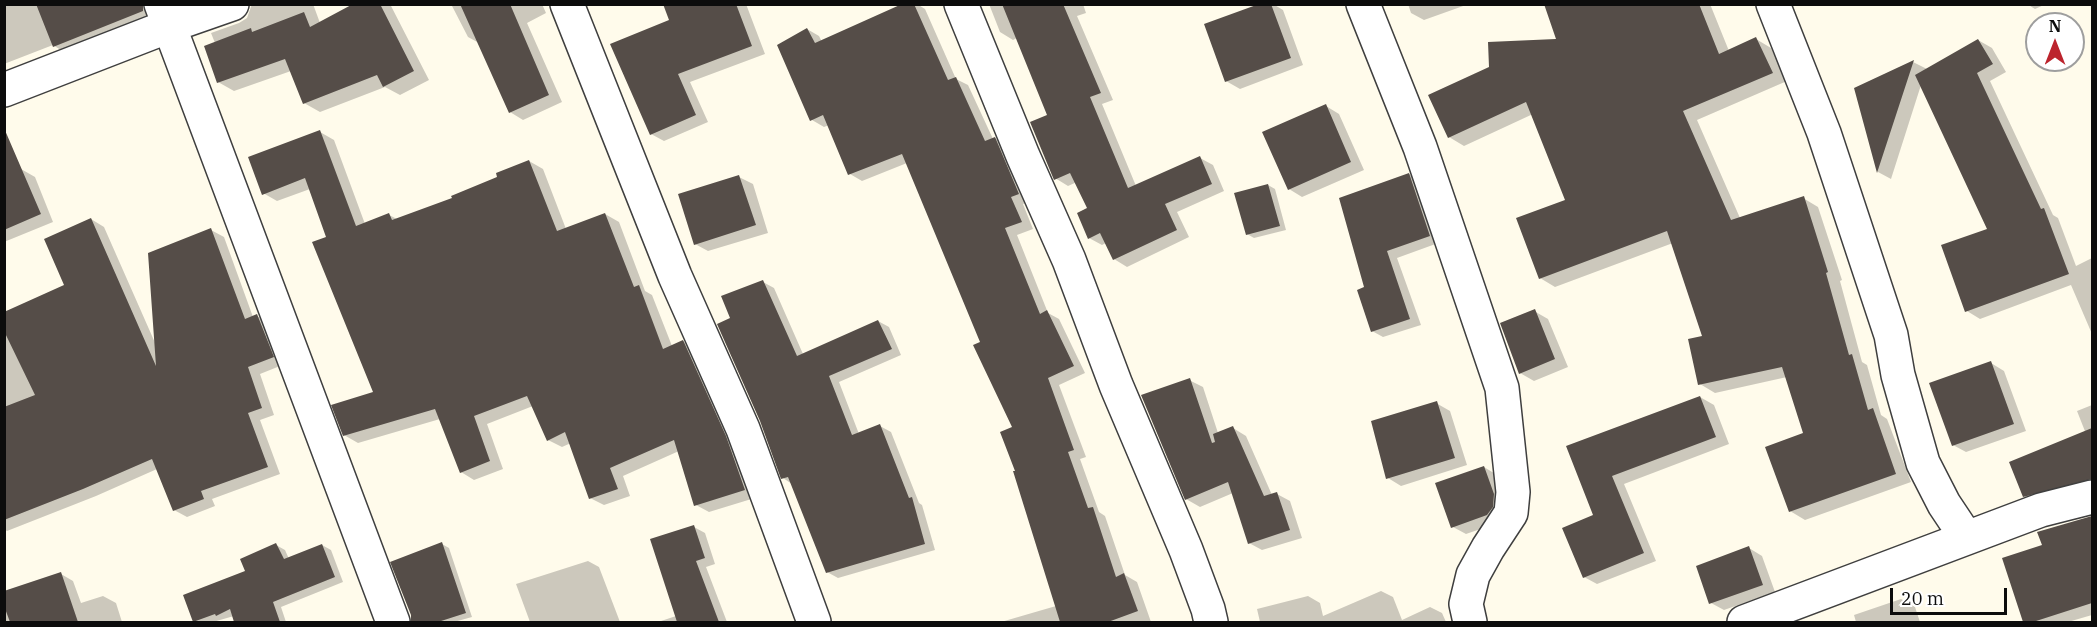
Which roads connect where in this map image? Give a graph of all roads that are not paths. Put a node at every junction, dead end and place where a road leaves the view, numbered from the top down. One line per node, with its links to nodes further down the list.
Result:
1 (232, 4): 6 (street)
2 (567, 4): 12 (street)
3 (961, 4): 13 (street)
4 (1363, 4): 14 (street)
5 (1773, 4): 9 (street)
6 (165, 15): 7 (street); 11 (street)
7 (4, 90)
8 (2092, 498): 9 (street)
9 (1966, 537): 10 (street)
10 (1802, 611): 15 (street)
11 (393, 622)
12 (814, 622)
13 (1211, 622)
14 (1470, 622)
15 (1743, 622)

